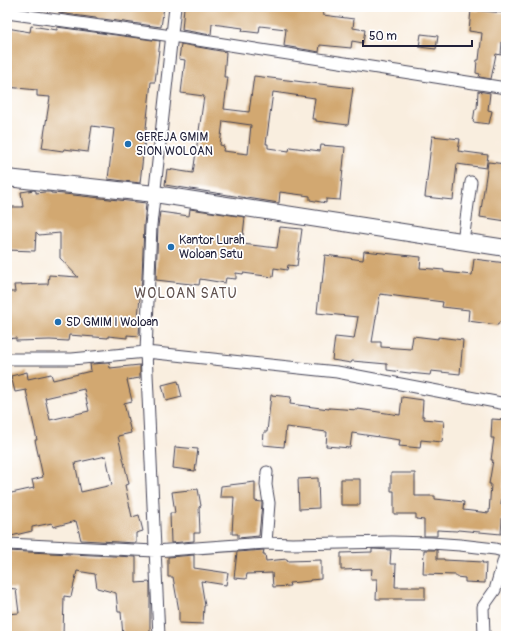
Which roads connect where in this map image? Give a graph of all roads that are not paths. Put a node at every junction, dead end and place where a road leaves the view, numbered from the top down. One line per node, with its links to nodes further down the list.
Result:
1 (175, 7): 3 (street)
2 (7, 13): 3 (street)
3 (172, 36): 4 (street); 7 (street)
4 (506, 88)
5 (7, 178): 7 (main road)
6 (470, 182): 8 (street)
7 (155, 194): 8 (main road); 10 (street)
8 (463, 242): 9 (main road)
9 (506, 248)
10 (146, 352): 11 (street); 12 (street); 16 (street)
11 (7, 359)
12 (506, 404)
13 (267, 472): 14 (street)
14 (266, 543): 16 (street); 17 (street)
15 (7, 544): 16 (street)
16 (155, 551): 18 (street)
17 (506, 552): 19 (street)
18 (159, 636)
19 (484, 636)

